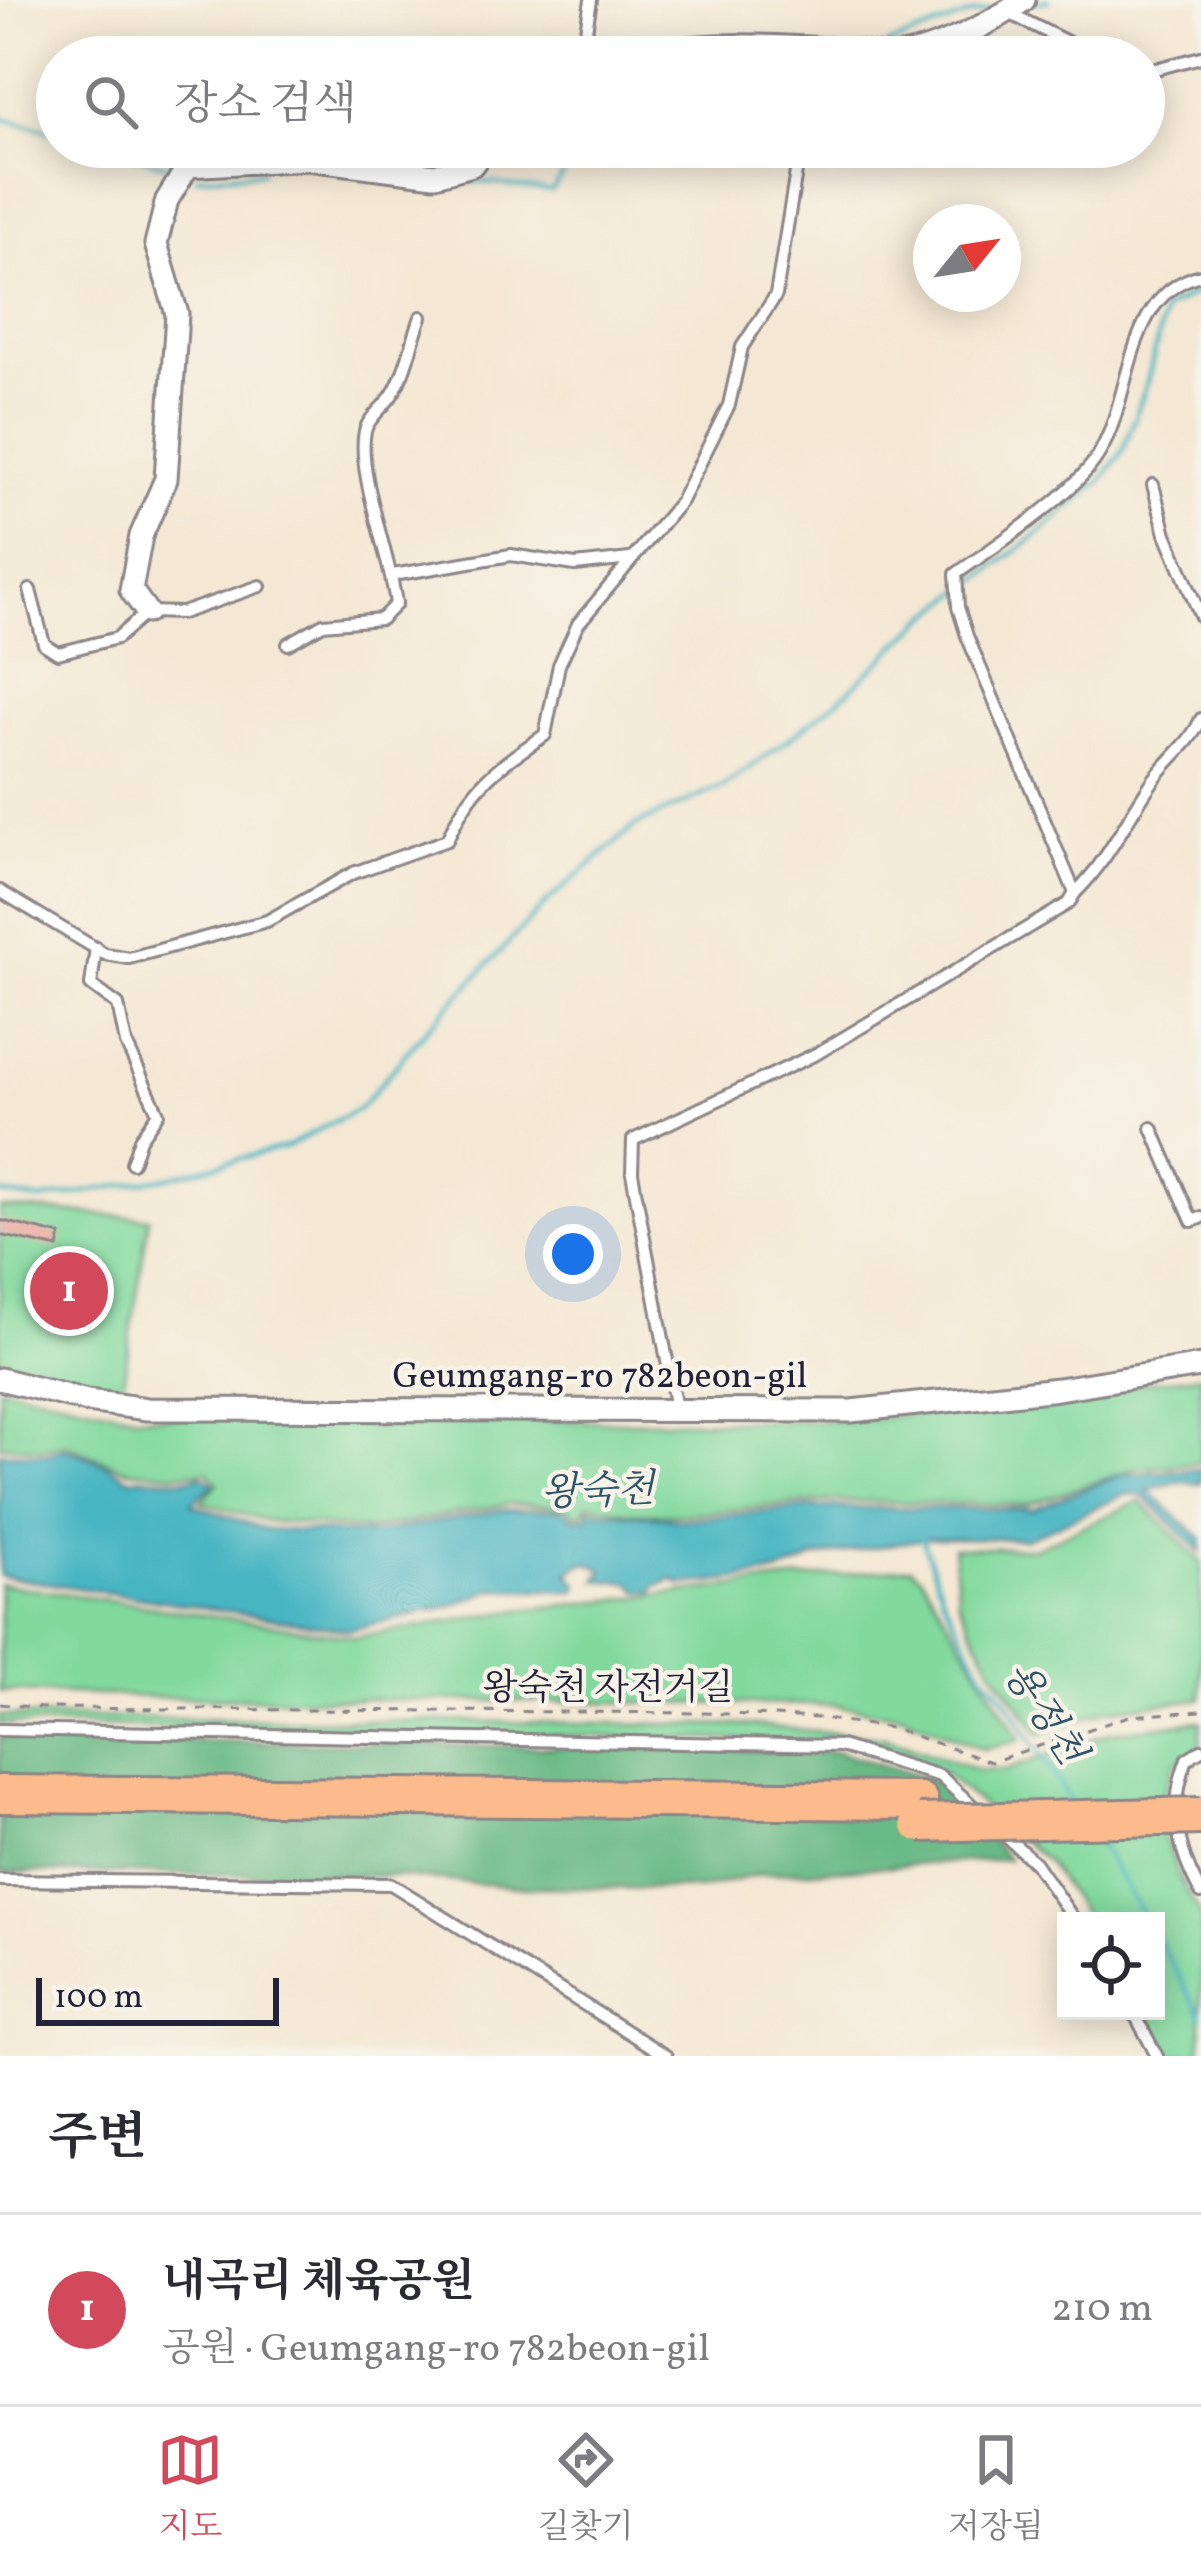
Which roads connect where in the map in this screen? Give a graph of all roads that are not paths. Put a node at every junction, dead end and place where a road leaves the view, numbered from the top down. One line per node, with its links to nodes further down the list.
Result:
1 (591, 0): 3 (lane)
2 (1015, 6): 4 (street); 5 (lane)
3 (585, 36)
4 (958, 36)
5 (1063, 36)
6 (1201, 58): 7 (lane)
7 (1165, 66)
8 (187, 168): 19 (street)
9 (376, 168): 10 (street)
10 (461, 168)
11 (797, 168): 15 (lane)
12 (1201, 274): 24 (lane)
13 (421, 317): 16 (lane)
14 (1153, 485): 20 (lane)
15 (630, 559): 16 (lane); 25 (lane)
16 (393, 575): 21 (lane)
17 (260, 586): 19 (lane)
18 (30, 590): 19 (lane)
19 (147, 612)
20 (1201, 617)
21 (288, 644)
22 (1201, 719): 24 (lane)
23 (0, 891): 25 (lane)
24 (1075, 892): 31 (lane)
25 (96, 948): 27 (lane)
26 (1151, 1128): 28 (lane)
27 (132, 1163)
28 (1201, 1218)
29 (1201, 1366): 31 (street, Geumgang-ro 782beon-gil)
30 (0, 1379): 31 (street, Geumgang-ro 782beon-gil)
31 (677, 1412)
32 (0, 1730): 41 (lane)
33 (1201, 1750): 40 (lane)
34 (0, 1794): 36 (highway)
35 (1201, 1794): 36 (highway)
36 (919, 1812): 37 (highway); 38 (highway, bridge)
37 (0, 1816)
38 (1201, 1816)
39 (0, 1880): 43 (lane)
40 (1201, 1894)
41 (1069, 1912)
42 (1138, 2020): 44 (lane)
43 (666, 2056)
44 (1157, 2056)

